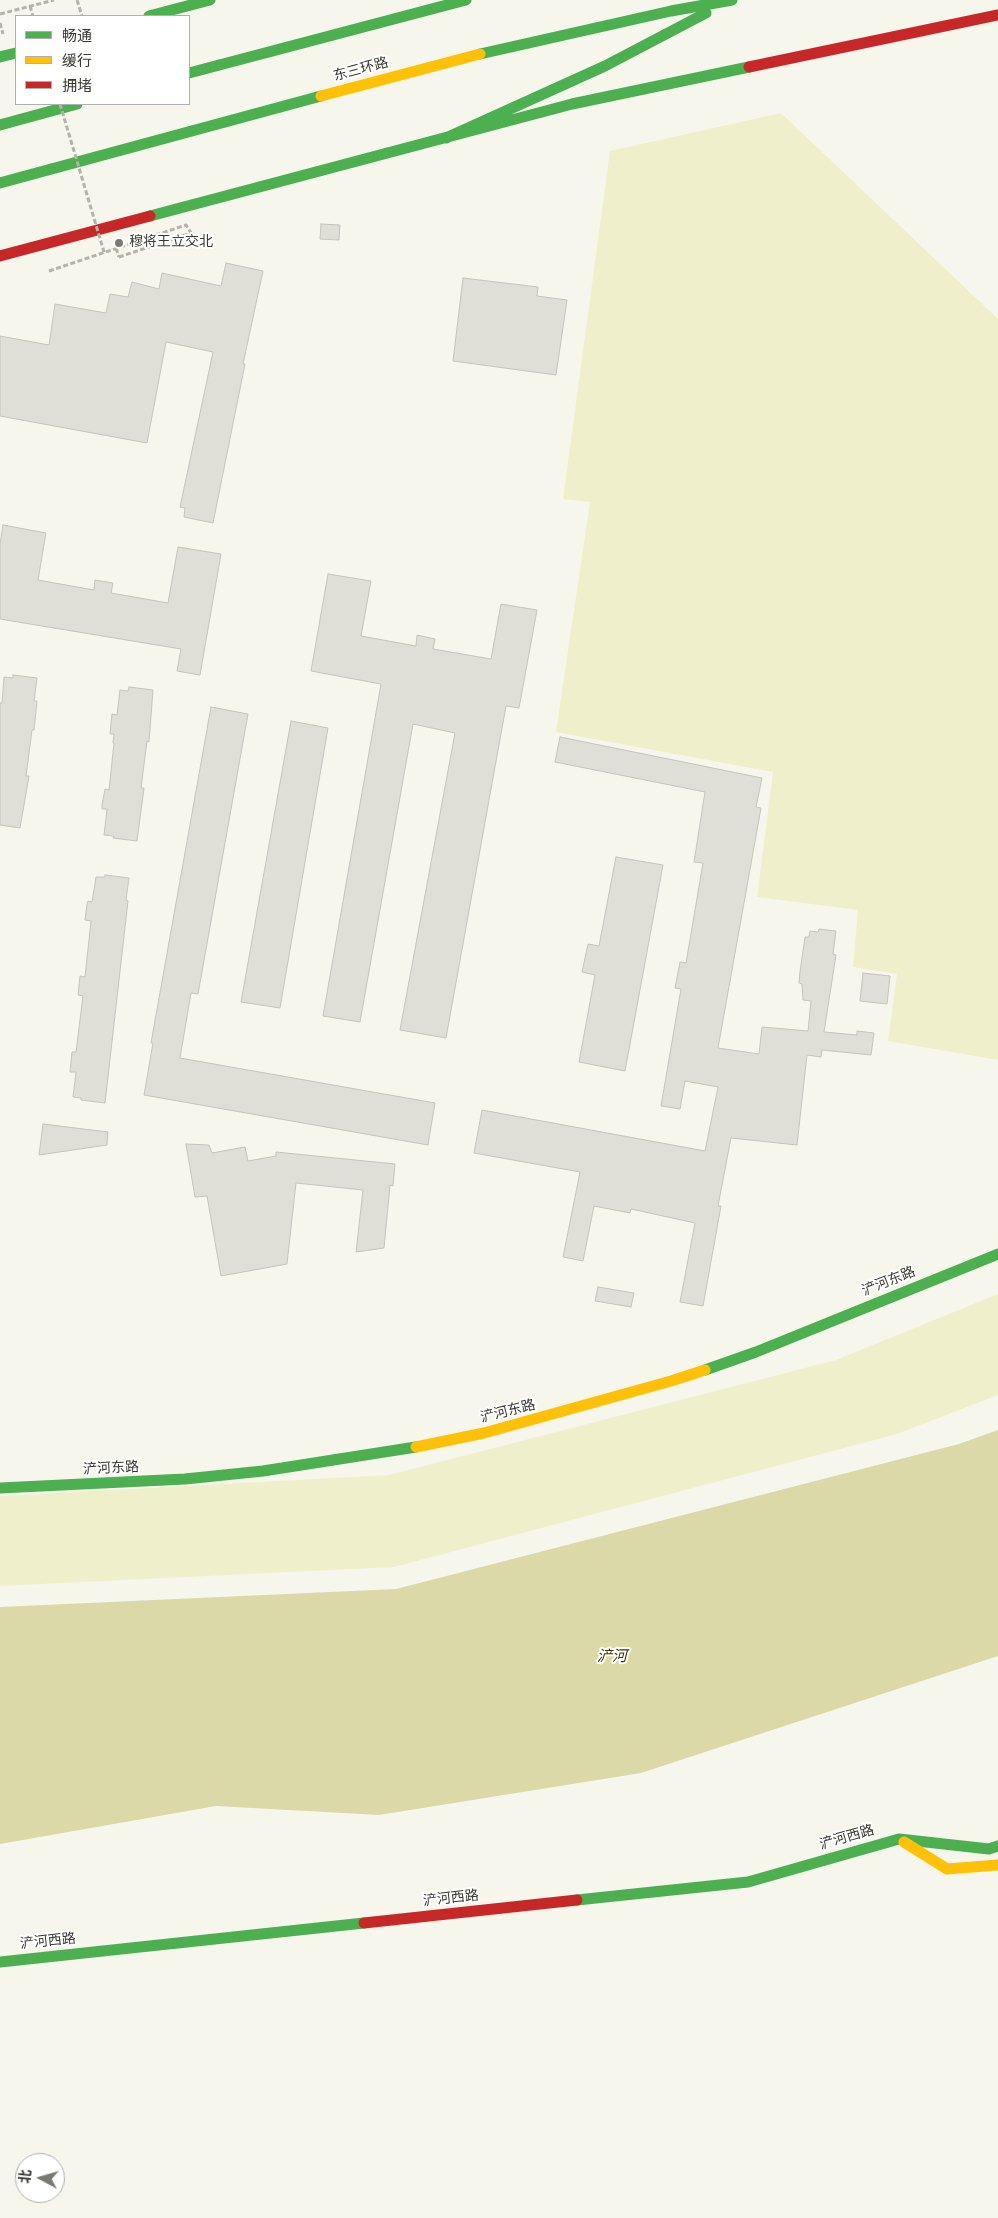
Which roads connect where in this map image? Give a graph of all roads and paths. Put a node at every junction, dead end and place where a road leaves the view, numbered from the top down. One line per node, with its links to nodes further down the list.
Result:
1 (54, 0): 6 (path)
2 (77, 0): 9 (path)
3 (210, 0): 10 (main road)
4 (466, 0): 14 (main road)
5 (730, 0): 18 (main road); 19 (main road, 东三环路)
6 (30, 6): 7 (path); 8 (path)
7 (0, 14)
8 (33, 15)
9 (82, 15)
10 (153, 15)
11 (998, 15): 18 (main road)
12 (15, 53): 13 (main road)
13 (0, 58)
14 (190, 74)
15 (60, 105): 20 (path, bridge)
16 (73, 105): 17 (main road)
17 (0, 124)
18 (446, 138): 21 (main road)
19 (0, 183)
20 (104, 252): 22 (path, bridge); 23 (path, bridge)
21 (0, 256)
22 (119, 256)
23 (49, 271)
24 (998, 1254): 25 (main road, 浐河东路)
25 (0, 1488)
26 (899, 1839): 27 (main road, 浐河西路); 28 (main road); 29 (main road, 浐河西路)
27 (998, 1846)
28 (998, 1865)
29 (0, 1962)

